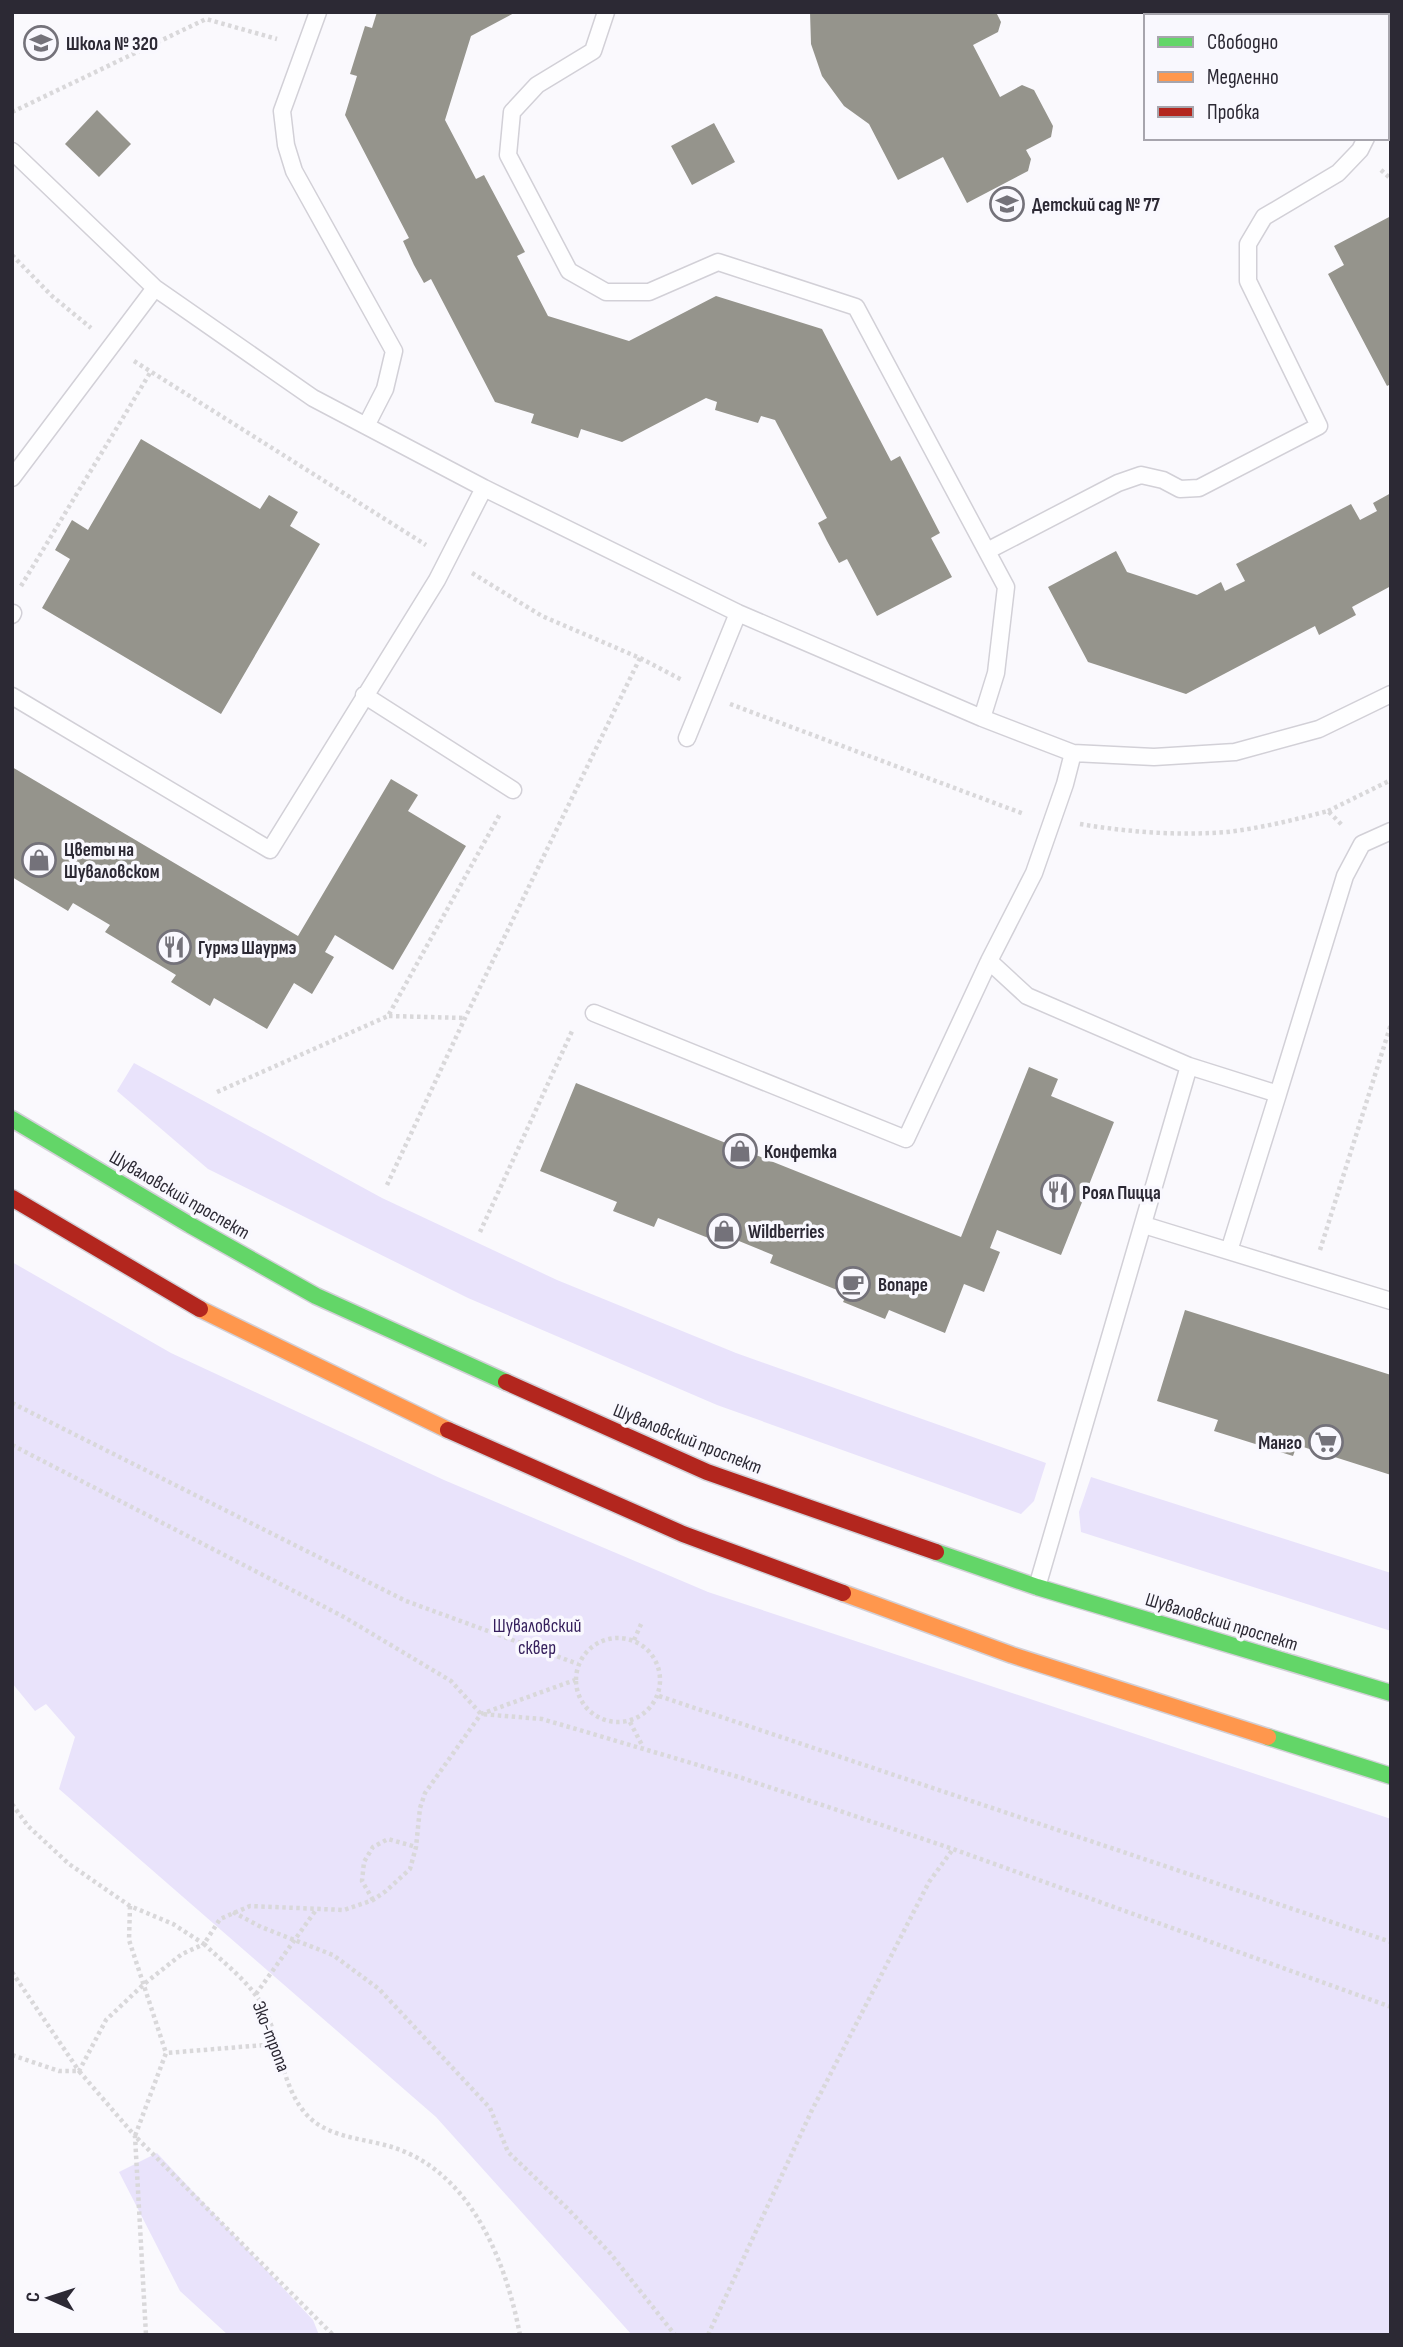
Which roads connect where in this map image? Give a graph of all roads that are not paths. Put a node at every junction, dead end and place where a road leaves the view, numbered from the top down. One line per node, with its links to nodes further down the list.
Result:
1 (317, 12): 6 (lane)
2 (606, 12): 9 (lane)
3 (1365, 140): 9 (lane)
4 (12, 151): 5 (lane)
5 (155, 288): 6 (lane); 7 (lane)
6 (366, 426): 8 (lane)
7 (12, 478)
8 (484, 488): 10 (lane); 12 (lane)
9 (987, 551): 14 (lane)
10 (738, 613): 14 (lane); 15 (lane)
11 (1391, 694): 16 (lane)
12 (364, 695): 13 (lane); 17 (lane)
13 (12, 696)
14 (982, 719): 16 (lane)
15 (687, 738)
16 (1073, 752): 19 (lane)
17 (513, 790)
18 (1391, 831): 22 (lane)
19 (989, 961): 20 (lane); 21 (lane)
20 (594, 1013)
21 (1189, 1066): 22 (lane); 25 (lane)
22 (1278, 1094): 26 (lane)
23 (12, 1119): 28 (street, Шуваловский проспект)
24 (12, 1198): 30 (street)
25 (1144, 1225): 26 (lane); 28 (lane)
26 (1229, 1251): 27 (lane)
27 (1391, 1301)
28 (1037, 1587): 29 (street, Шуваловский проспект)
29 (1391, 1693)
30 (1391, 1776)

